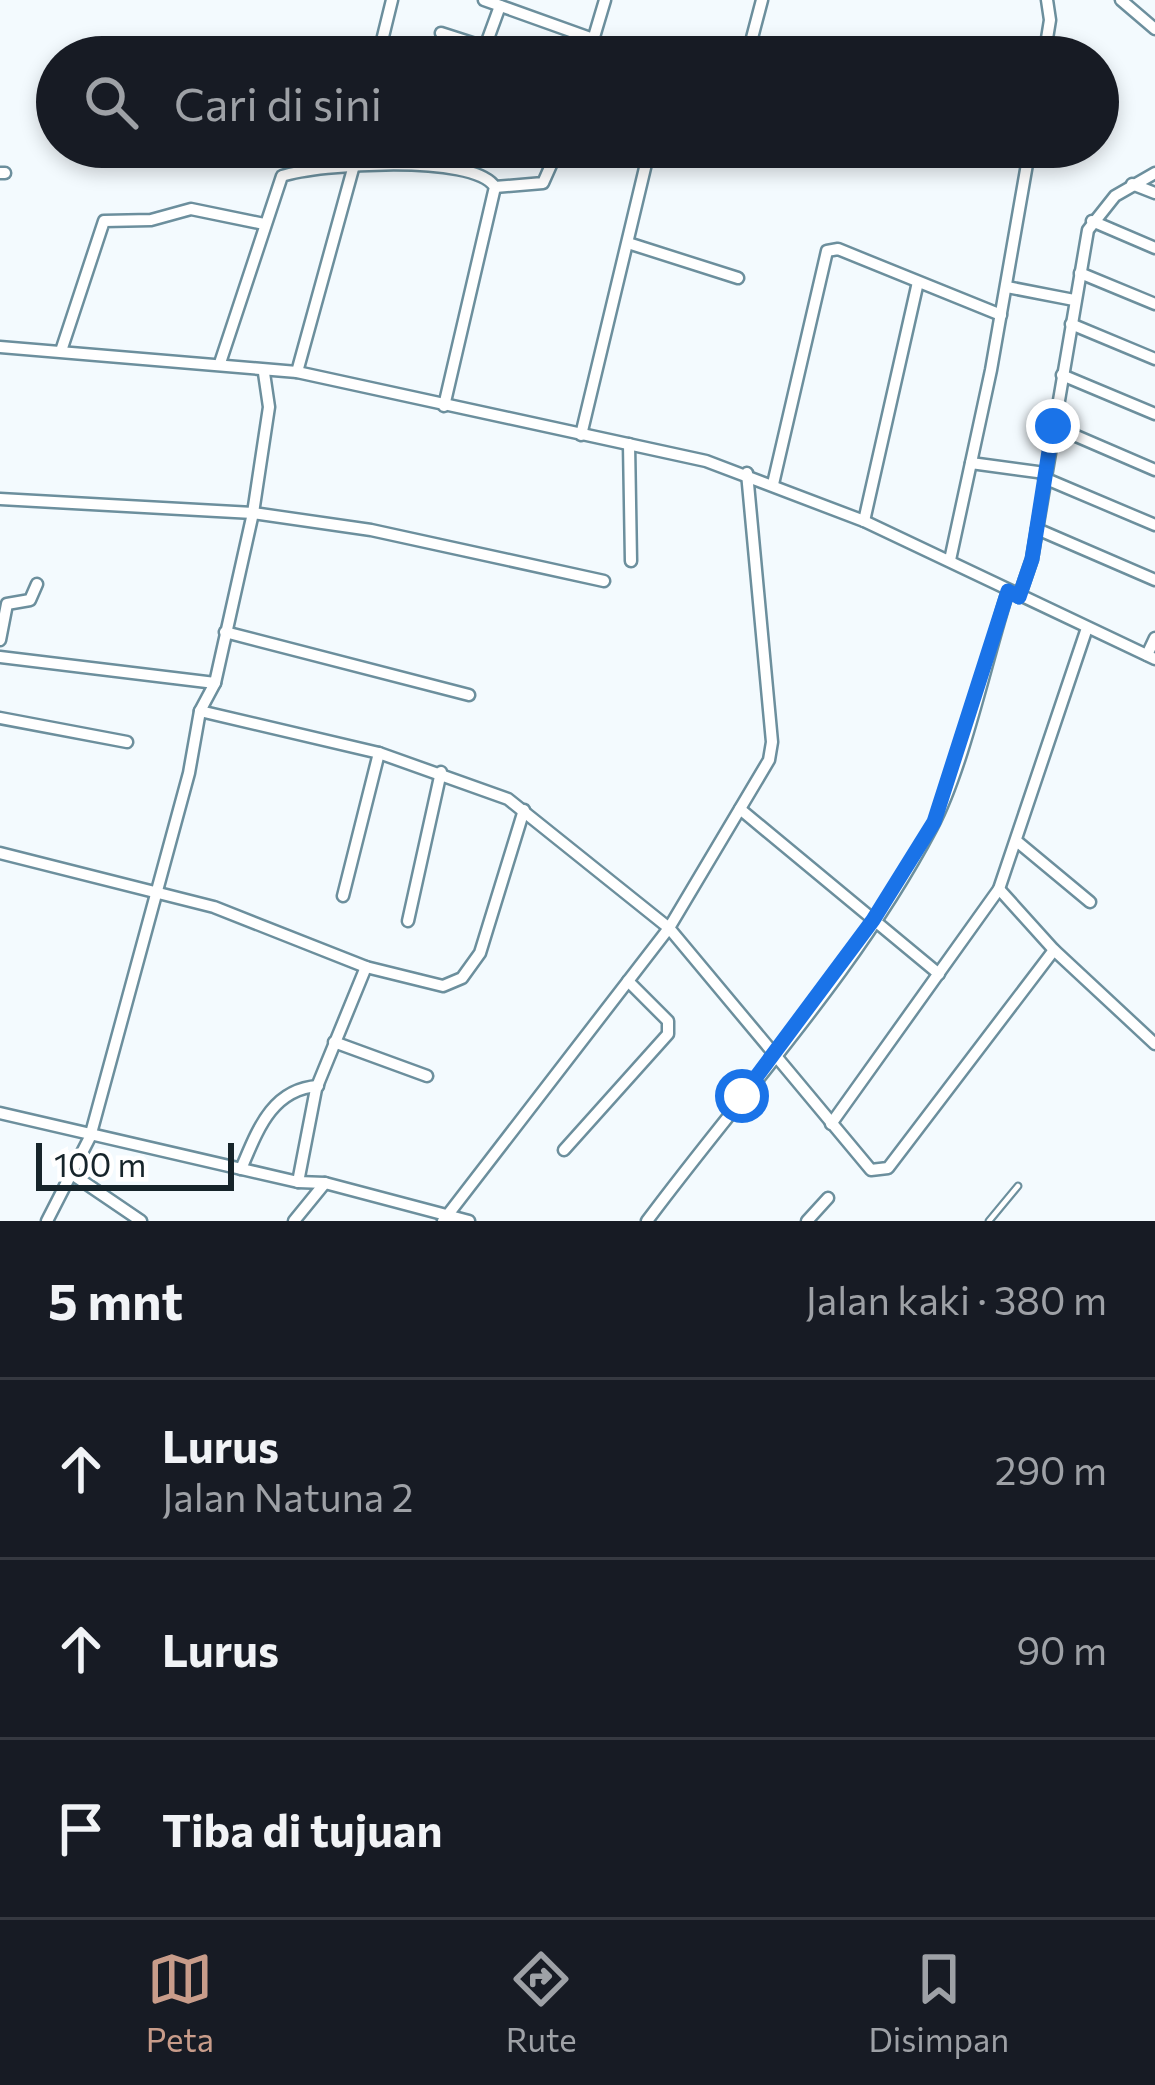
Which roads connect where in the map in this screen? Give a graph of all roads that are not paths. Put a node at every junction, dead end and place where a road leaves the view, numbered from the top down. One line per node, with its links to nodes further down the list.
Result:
1 (392, 0): 10 (street)
2 (484, 0): 7 (street)
3 (605, 0): 14 (street)
4 (762, 0): 15 (street)
5 (1047, 0): 16 (street)
6 (1121, 0): 8 (street)
7 (500, 6): 12 (street); 13 (street)
8 (1155, 29)
9 (441, 32): 11 (street)
10 (383, 36)
11 (454, 36)
12 (489, 36)
13 (585, 36)
14 (594, 36)
15 (753, 36)
16 (1047, 36)
17 (345, 168): 28 (street)
18 (355, 168): 43 (street)
19 (449, 168): 25 (street)
20 (550, 168): 25 (street)
21 (645, 168): 29 (street)
22 (1027, 168): 34 (street)
23 (1155, 173): 24 (street)
24 (1132, 184): 26 (street); 27 (street)
25 (495, 187): 46 (street)
26 (1155, 194)
27 (1092, 221): 30 (street); 31 (street)
28 (264, 224): 40 (street); 42 (street)
29 (628, 243): 32 (street); 49 (street)
30 (1155, 248)
31 (1080, 273): 35 (street); 36 (street)
32 (738, 278)
33 (917, 282): 37 (street); 55 (street); 58 (street)
34 (1007, 287): 35 (street); 37 (street)
35 (1074, 300): 38 (street)
36 (1155, 304)
37 (1001, 315): 51 (street)
38 (1070, 324): 41 (street); 45 (street)
39 (0, 347): 40 (street)
40 (62, 351): 42 (street)
41 (1155, 359)
42 (220, 363): 44 (street)
43 (297, 372): 44 (street); 46 (street)
44 (264, 373): 57 (street)
45 (1062, 375): 47 (street); 48 (street)
46 (444, 406): 49 (street)
47 (1155, 414)
48 (1053, 426): 52 (street); 54 (street)
49 (581, 434): 50 (street)
50 (629, 444): 53 (street); 62 (street)
51 (971, 463): 54 (street); 61 (street)
52 (1155, 470)
53 (747, 473): 55 (street); 80 (street)
54 (1045, 475): 59 (street); 60 (street)
55 (773, 484): 58 (street)
56 (0, 499): 57 (street)
57 (253, 513): 64 (street); 68 (street)
58 (864, 520): 61 (street)
59 (1155, 525)
60 (1037, 529): 63 (street); 66 (street)
61 (950, 560): 66 (street)
62 (631, 561)
63 (1155, 580)
64 (604, 581)
65 (37, 584): 70 (street)
66 (1013, 594): 67 (street); 88 (street)
67 (1087, 628): 72 (street); 82 (street)
68 (225, 632): 73 (street); 74 (street)
69 (1155, 638): 72 (street)
70 (0, 640)
71 (0, 656): 73 (street)
72 (1151, 657)
73 (215, 683): 75 (street)
74 (469, 695)
75 (200, 711): 78 (street); 85 (street)
76 (0, 718): 77 (street)
77 (127, 742)
78 (379, 753): 79 (street); 86 (street)
79 (441, 772): 81 (street); 89 (street)
80 (740, 809): 88 (street); 90 (street)
81 (524, 810): 90 (street); 92 (street)
82 (1019, 842): 84 (street); 87 (street)
83 (0, 853): 85 (street)
84 (999, 889): 91 (street); 93 (street)
85 (157, 893): 92 (street); 102 (street)
86 (343, 896)
87 (1090, 902)
88 (873, 920): 93 (street); 97 (street)
89 (409, 921)
90 (668, 928): 94 (street); 97 (street)
91 (1054, 950): 96 (street); 101 (street)
92 (366, 967): 95 (street)
93 (939, 974): 101 (street)
94 (628, 981): 103 (street); 110 (street)
95 (334, 1042): 98 (street); 99 (street)
96 (1155, 1044)
97 (775, 1058): 101 (street); 115 (street)
98 (427, 1076)
99 (318, 1086): 104 (street); 106 (street)
100 (0, 1113): 102 (street)
101 (831, 1124)
102 (90, 1136): 104 (street); 105 (street)
103 (564, 1150)
104 (241, 1169): 106 (street)
105 (70, 1172): 111 (street); 112 (street)
106 (298, 1182): 107 (street)
107 (325, 1183): 110 (street); 113 (street)
108 (1018, 1186): 117 (lane)
109 (828, 1198): 116 (street)
110 (446, 1219): 114 (street)
111 (47, 1221)
112 (141, 1221)
113 (294, 1221)
114 (469, 1221)
115 (647, 1221)
116 (807, 1221)
117 (989, 1221)

